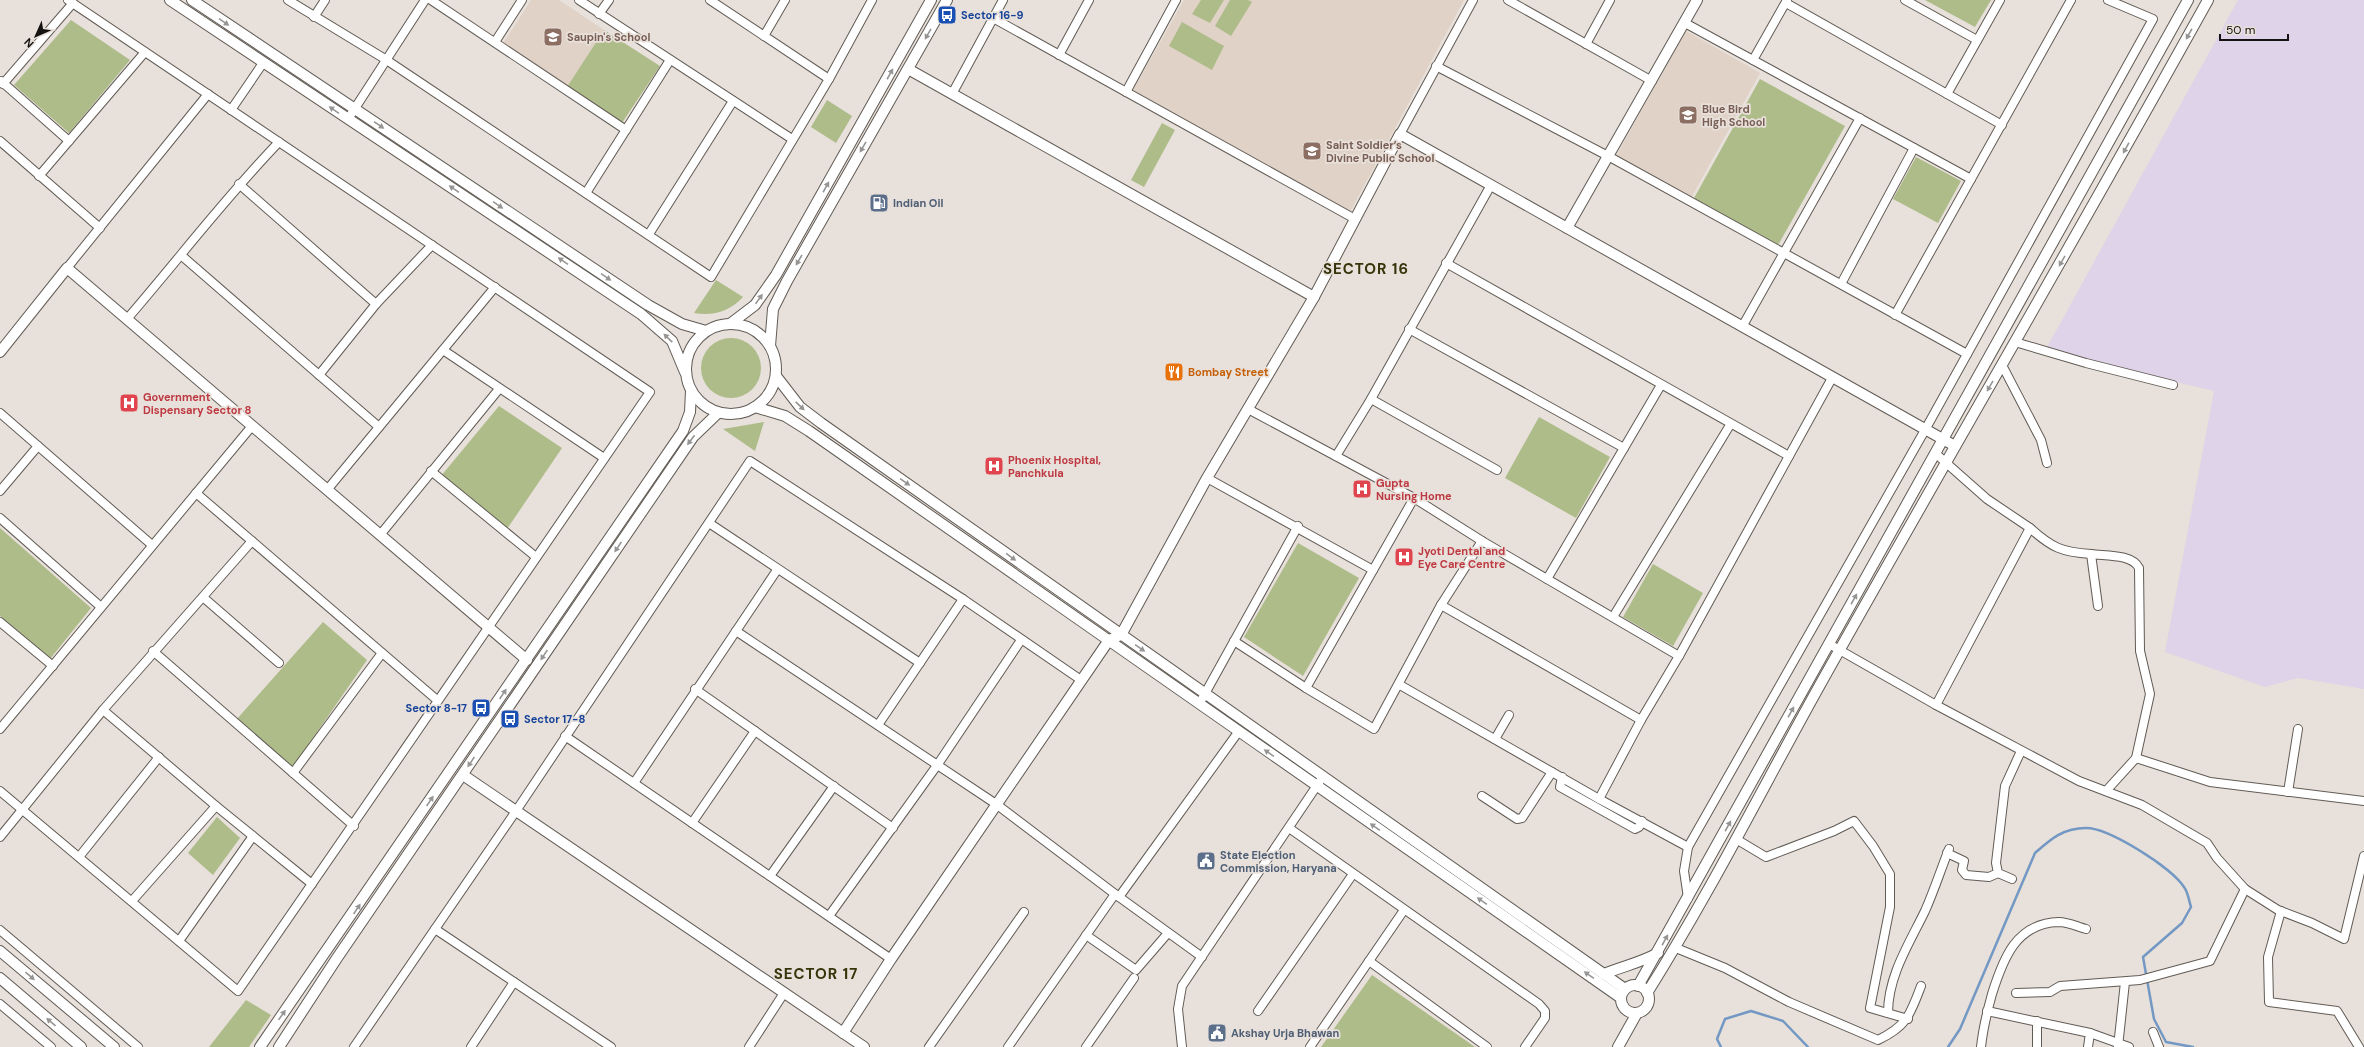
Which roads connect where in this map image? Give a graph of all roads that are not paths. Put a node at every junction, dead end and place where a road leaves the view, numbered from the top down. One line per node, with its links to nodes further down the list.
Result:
1 (170, 0): 43 (street)
2 (192, 0): 54 (street, one-way to 54)
3 (288, 0): 31 (street)
4 (324, 0): 31 (street)
5 (425, 0): 40 (street)
6 (431, 0): 36 (street)
7 (522, 0): 36 (street)
8 (579, 0): 30 (street)
9 (609, 0): 30 (street)
10 (710, 0): 34 (street)
11 (785, 0): 34 (street)
12 (872, 0): 46 (street)
13 (931, 0): 87 (street, one-way to 13)
14 (947, 0): 45 (street, one-way to 45)
15 (1003, 0): 32 (street)
16 (1089, 0): 39 (street)
17 (1176, 0): 49 (street)
18 (1473, 0): 44 (street)
19 (1508, 0): 37 (street)
20 (1610, 0): 37 (street)
21 (1697, 0): 33 (street)
22 (1905, 0): 35 (street)
23 (2000, 0): 35 (street)
24 (2071, 0): 58 (street)
25 (2108, 0): 95 (street)
26 (2188, 0): 114 (street)
27 (2208, 0): 91 (street, one-way to 91)
28 (1786, 1): 42 (street); 52 (street)
29 (70, 2): 38 (street); 48 (street)
30 (599, 14): 41 (street)
31 (314, 17): 40 (street)
32 (993, 18): 39 (street); 51 (street)
33 (1685, 22): 42 (street); 47 (street)
34 (764, 36): 46 (street)
35 (1977, 40): 52 (street)
36 (495, 42): 59 (street)
37 (1586, 44): 47 (street)
38 (145, 52): 50 (street); 63 (street)
39 (1059, 55): 49 (street)
40 (385, 60): 54 (street); 71 (street)
41 (670, 60): 53 (street); 59 (street)
42 (1753, 60): 56 (street)
43 (263, 63): 55 (street); 57 (street, one-way to 43)
44 (1436, 66): 60 (street); 66 (street)
45 (908, 69): 51 (street); 93 (street, one-way to 93)
46 (829, 79): 61 (street)
47 (1652, 81): 66 (street)
48 (2, 82): 63 (street)
49 (1126, 92): 72 (street)
50 (208, 94): 55 (street); 73 (street)
51 (952, 94): 83 (street)
52 (1947, 94): 58 (street)
53 (733, 101): 61 (street); 75 (street)
54 (354, 109): 57 (street); 90 (street, one-way to 90)
55 (231, 110): 64 (street)
56 (1860, 118): 65 (street); 77 (street)
57 (348, 119): 97 (street, one-way to 57)
58 (2002, 125): 68 (street)
59 (626, 130): 71 (street)
60 (1400, 134): 70 (street); 72 (street)
61 (792, 139): 75 (street)
62 (0, 141): 67 (street)
63 (70, 141): 67 (street)
64 (279, 142): 69 (street); 76 (street)
65 (1914, 148): 68 (street); 81 (street)
66 (1608, 156): 74 (street); 77 (street)
67 (39, 176): 73 (street)
68 (1971, 179): 85 (street)
69 (239, 184): 78 (street); 84 (street)
70 (1491, 185): 74 (street); 79 (street)
71 (586, 193): 75 (street)
72 (1355, 220): 83 (street)
73 (100, 228): 80 (street)
74 (1567, 228): 88 (street)
75 (649, 234)
76 (432, 245): 82 (street); 84 (street)
77 (1783, 252): 81 (street); 88 (street)
78 (182, 256): 86 (street); 98 (street)
79 (1446, 264): 89 (street); 101 (street)
80 (67, 268): 86 (street); 92 (street)
81 (1841, 284): 85 (street)
82 (494, 287): 94 (street); 121 (street)
83 (1314, 296): 107 (street)
84 (376, 304): 98 (street)
85 (1895, 315): 95 (street)
86 (127, 319): 111 (street)
87 (730, 324): 90 (street); 93 (street)
88 (1742, 327): 100 (street)
89 (1409, 329): 105 (street); 117 (street)
90 (706, 331): 97 (street)
91 (2015, 342): 96 (street); 102 (street)
92 (2, 346)
93 (770, 346): 99 (street)
94 (443, 350): 103 (street); 112 (street)
95 (1966, 354): 113 (street)
96 (2002, 365): 116 (street, one-way to 116); 123 (street)
97 (686, 372): 104 (street)
98 (320, 375): 112 (street)
99 (776, 376): 106 (street); 153 (street, one-way to 153)
100 (1832, 378): 113 (street); 120 (street)
101 (1661, 385): 110 (street); 117 (street)
102 (2173, 385)
103 (499, 389): 121 (street); 125 (street)
104 (691, 391): 109 (street); 162 (street)
105 (1371, 399): 119 (street); 124 (street)
106 (755, 408): 109 (street); 155 (street)
107 (1248, 409): 119 (street); 126 (street)
108 (0, 413): 115 (street)
109 (718, 413): 190 (street, one-way to 190)
110 (1730, 425): 120 (street); 149 (street)
111 (252, 426): 127 (street); 129 (street)
112 (379, 427): 127 (street)
113 (1925, 430): 114 (street); 214 (street)
114 (1942, 440): 116 (street); 118 (street)
115 (38, 446): 128 (street); 138 (street)
116 (1955, 446): 122 (street)
117 (1624, 448): 143 (street)
118 (1935, 453): 122 (street); 157 (street, one-way to 118)
119 (1336, 456): 130 (street)
120 (1789, 456): 161 (street)
121 (604, 458): 140 (street)
122 (1947, 462): 134 (street); 159 (street)
123 (2047, 463)
124 (1497, 470)
125 (431, 471): 135 (street); 140 (street)
126 (1207, 478): 133 (street); 153 (street)
127 (327, 490): 135 (street)
128 (0, 491)
129 (196, 493): 136 (street); 138 (street)
130 (1414, 498): 137 (street); 142 (street)
131 (0, 518): 148 (street)
132 (709, 523): 141 (street); 145 (street); 182 (street)
133 (1298, 526): 142 (street); 156 (street)
134 (2030, 528): 139 (street); 173 (street)
135 (380, 535): 151 (street)
136 (252, 541): 144 (street); 160 (street)
137 (1482, 541): 143 (street); 146 (street)
138 (152, 546): 148 (street)
139 (2091, 554): 147 (street); 186 (street)
140 (536, 557): 151 (street)
141 (777, 570): 152 (street); 164 (street)
142 (1373, 570): 168 (street)
143 (1547, 579): 149 (street)
144 (204, 598): 158 (street); 163 (street)
145 (963, 598): 154 (street); 164 (street)
146 (1441, 605): 167 (street); 176 (street)
147 (2098, 606)
148 (101, 608): 165 (street)
149 (1613, 617): 161 (street)
150 (0, 622): 165 (street)
151 (488, 627): 162 (street); 171 (street)
152 (736, 631): 169 (street); 177 (street)
153 (1121, 635): 155 (street); 170 (street, one-way to 170)
154 (1021, 640): 166 (street); 187 (street)
155 (1109, 640): 166 (street); 172 (street)
156 (1234, 641): 168 (street); 170 (street)
157 (1829, 644): 159 (street); 224 (street, one-way to 157)
158 (154, 651): 174 (street); 189 (street)
159 (1839, 651): 173 (street); 213 (street)
160 (382, 653): 171 (street); 189 (street)
161 (1679, 656): 176 (street)
162 (527, 660): 269 (street, one-way to 162)
163 (279, 663)
164 (920, 663): 177 (street)
165 (53, 666): 178 (street)
166 (1081, 680): 202 (street)
167 (1400, 685): 168 (street); 183 (street)
168 (1306, 688)
169 (695, 689): 180 (street); 193 (street)
170 (1205, 694): 172 (street); 191 (street)
171 (437, 700): 208 (street)
172 (1199, 704): 181 (street)
173 (1936, 705): 184 (street)
174 (103, 710): 185 (street); 204 (street)
175 (1509, 715): 183 (street)
176 (1641, 720): 200 (street)
177 (878, 725): 187 (street)
178 (0, 729)
179 (2298, 729): 198 (street)
180 (755, 731): 194 (street); 207 (street)
181 (1239, 731): 195 (street, one-way to 181); 223 (street)
182 (565, 736): 193 (street); 205 (street)
183 (1495, 739): 188 (street)
184 (2022, 751): 197 (street); 217 (street)
185 (159, 758): 203 (street); 216 (street)
186 (2136, 758): 197 (street); 198 (street)
187 (938, 764): 202 (street); 209 (street)
188 (1552, 772): 192 (street); 199 (street)
189 (292, 773): 208 (street)
190 (463, 775): 205 (street); 270 (street)
191 (1323, 777): 195 (street); 242 (street)
192 (1562, 777): 200 (street); 206 (street)
193 (634, 783): 207 (street)
194 (834, 786): 209 (street); 219 (street)
195 (1317, 786): 210 (street); 250 (street, one-way to 195)
196 (0, 791): 204 (street)
197 (2106, 791): 222 (street)
198 (2288, 792): 201 (street)
199 (1482, 796)
200 (1599, 799): 206 (street)
201 (2364, 801)
202 (996, 804): 223 (street); 240 (street)
203 (216, 806): 211 (street); 225 (street)
204 (23, 810): 212 (street); 216 (street)
205 (516, 811): 230 (street); 249 (street)
206 (1642, 821): 214 (street)
207 (692, 823): 219 (street)
208 (354, 826): 221 (street)
209 (893, 828): 229 (street)
210 (1289, 828): 218 (street); 239 (street)
211 (253, 836): 221 (street); 235 (street)
212 (0, 837)
213 (1736, 839): 236 (street); 257 (street)
214 (1688, 847): 224 (street)
215 (2364, 856): 227 (street)
216 (79, 857): 225 (street)
217 (1998, 873): 220 (street); 257 (street)
218 (1353, 874): 226 (street); 254 (street)
219 (770, 876): 229 (street)
220 (2012, 879)
221 (312, 884): 235 (street)
222 (2245, 890): 227 (street); 246 (street)
223 (1117, 895): 233 (street); 234 (street)
224 (1688, 898): 238 (street, one-way to 224)
225 (132, 901): 235 (street)
226 (1404, 910): 241 (street); 281 (street)
227 (2281, 911): 288 (street)
228 (1024, 912): 275 (street)
229 (829, 916): 240 (street)
230 (435, 929): 245 (street); 271 (street)
231 (2086, 929): 255 (street)
232 (0, 930): 268 (street)
233 (1168, 933): 234 (street); 239 (street)
234 (1086, 935): 276 (street)
235 (179, 941)
236 (1676, 948): 251 (street); 258 (street)
237 (0, 951): 267 (street, one-way to 267)
238 (1658, 953): 242 (street); 247 (street)
239 (1202, 957): 278 (street)
240 (891, 959): 261 (street)
241 (1369, 962): 279 (street); 280 (street)
242 (1604, 974): 250 (street)
243 (0, 978): 266 (street, one-way to 243)
244 (1134, 978): 277 (street)
245 (514, 982): 272 (street); 273 (street)
246 (2125, 982): 252 (street); 264 (street)
247 (1638, 986): 250 (street); 251 (street)
248 (1921, 986): 258 (street)
249 (784, 993): 261 (street); 274 (street)
250 (1623, 993): 256 (street)
251 (1647, 993): 256 (street)
252 (2016, 993)
253 (0, 1004): 265 (street)
254 (1258, 1011)
255 (1988, 1011): 259 (street); 283 (street)
256 (1637, 1012): 282 (street)
257 (1888, 1013): 258 (street)
258 (1908, 1019)
259 (2037, 1021): 262 (street); 284 (street)
260 (2154, 1032): 287 (street)
261 (843, 1033): 263 (street)
262 (2090, 1033): 264 (street); 285 (street)
263 (858, 1046)
264 (2118, 1046): 286 (street)
265 (51, 1047)
266 (81, 1047)
267 (114, 1047)
268 (138, 1047)
269 (260, 1047)
270 (279, 1047)
271 (354, 1047)
272 (471, 1047)
273 (611, 1047)
274 (749, 1047)
275 (929, 1047)
276 (1008, 1047)
277 (1086, 1047)
278 (1182, 1047)
279 (1310, 1047)
280 (1487, 1047)
281 (1525, 1047)
282 (1618, 1047)
283 (1981, 1047)
284 (2037, 1047)
285 (2088, 1047)
286 (2129, 1047)
287 (2159, 1047)
288 (2359, 1047)

